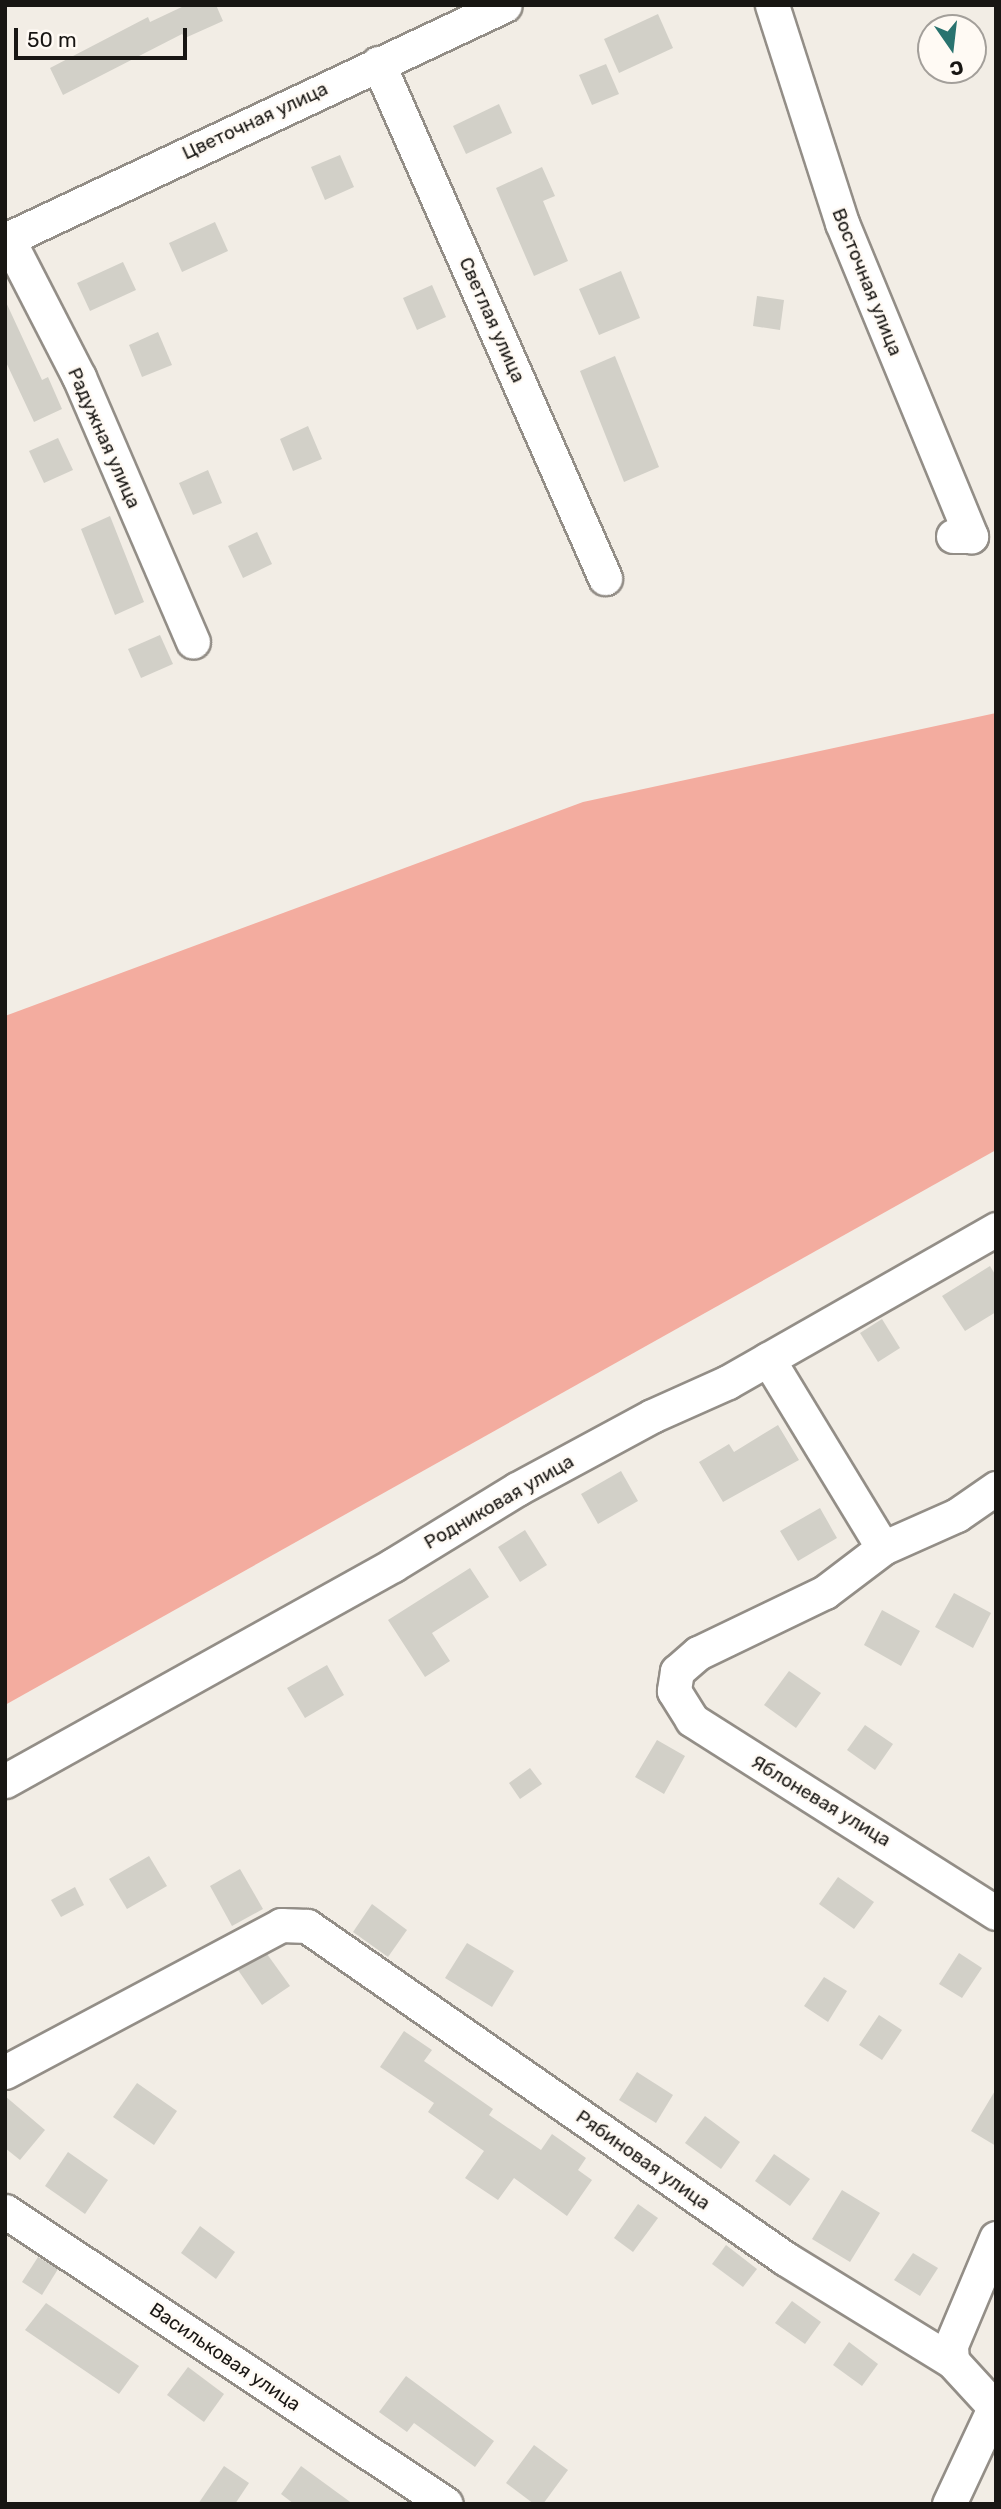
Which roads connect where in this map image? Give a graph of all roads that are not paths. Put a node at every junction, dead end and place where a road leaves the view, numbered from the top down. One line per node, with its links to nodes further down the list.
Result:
1 (505, 5): 3 (street, Цветочная улица)
2 (772, 5): 5 (street, Восточная улица)
3 (378, 63): 4 (street, Цветочная улица); 6 (street, Светлая улица)
4 (7, 239): 7 (street, Радужная улица)
5 (953, 536)
6 (606, 578)
7 (193, 642)
8 (996, 1229): 9 (street, Родниковая улица)
9 (768, 1359): 11 (street); 12 (street, Родниковая улица)
10 (991, 1498): 11 (street)
11 (883, 1548): 13 (street, Яблоневая улица)
12 (5, 1781)
13 (996, 1913)
14 (5, 2073): 17 (street, Рябиновая улица)
15 (5, 2211): 19 (street, Васильковая улица)
16 (996, 2238): 17 (street)
17 (952, 2361): 18 (street, Рябиновая улица)
18 (995, 2409): 20 (street)
19 (446, 2504)
20 (949, 2504)

